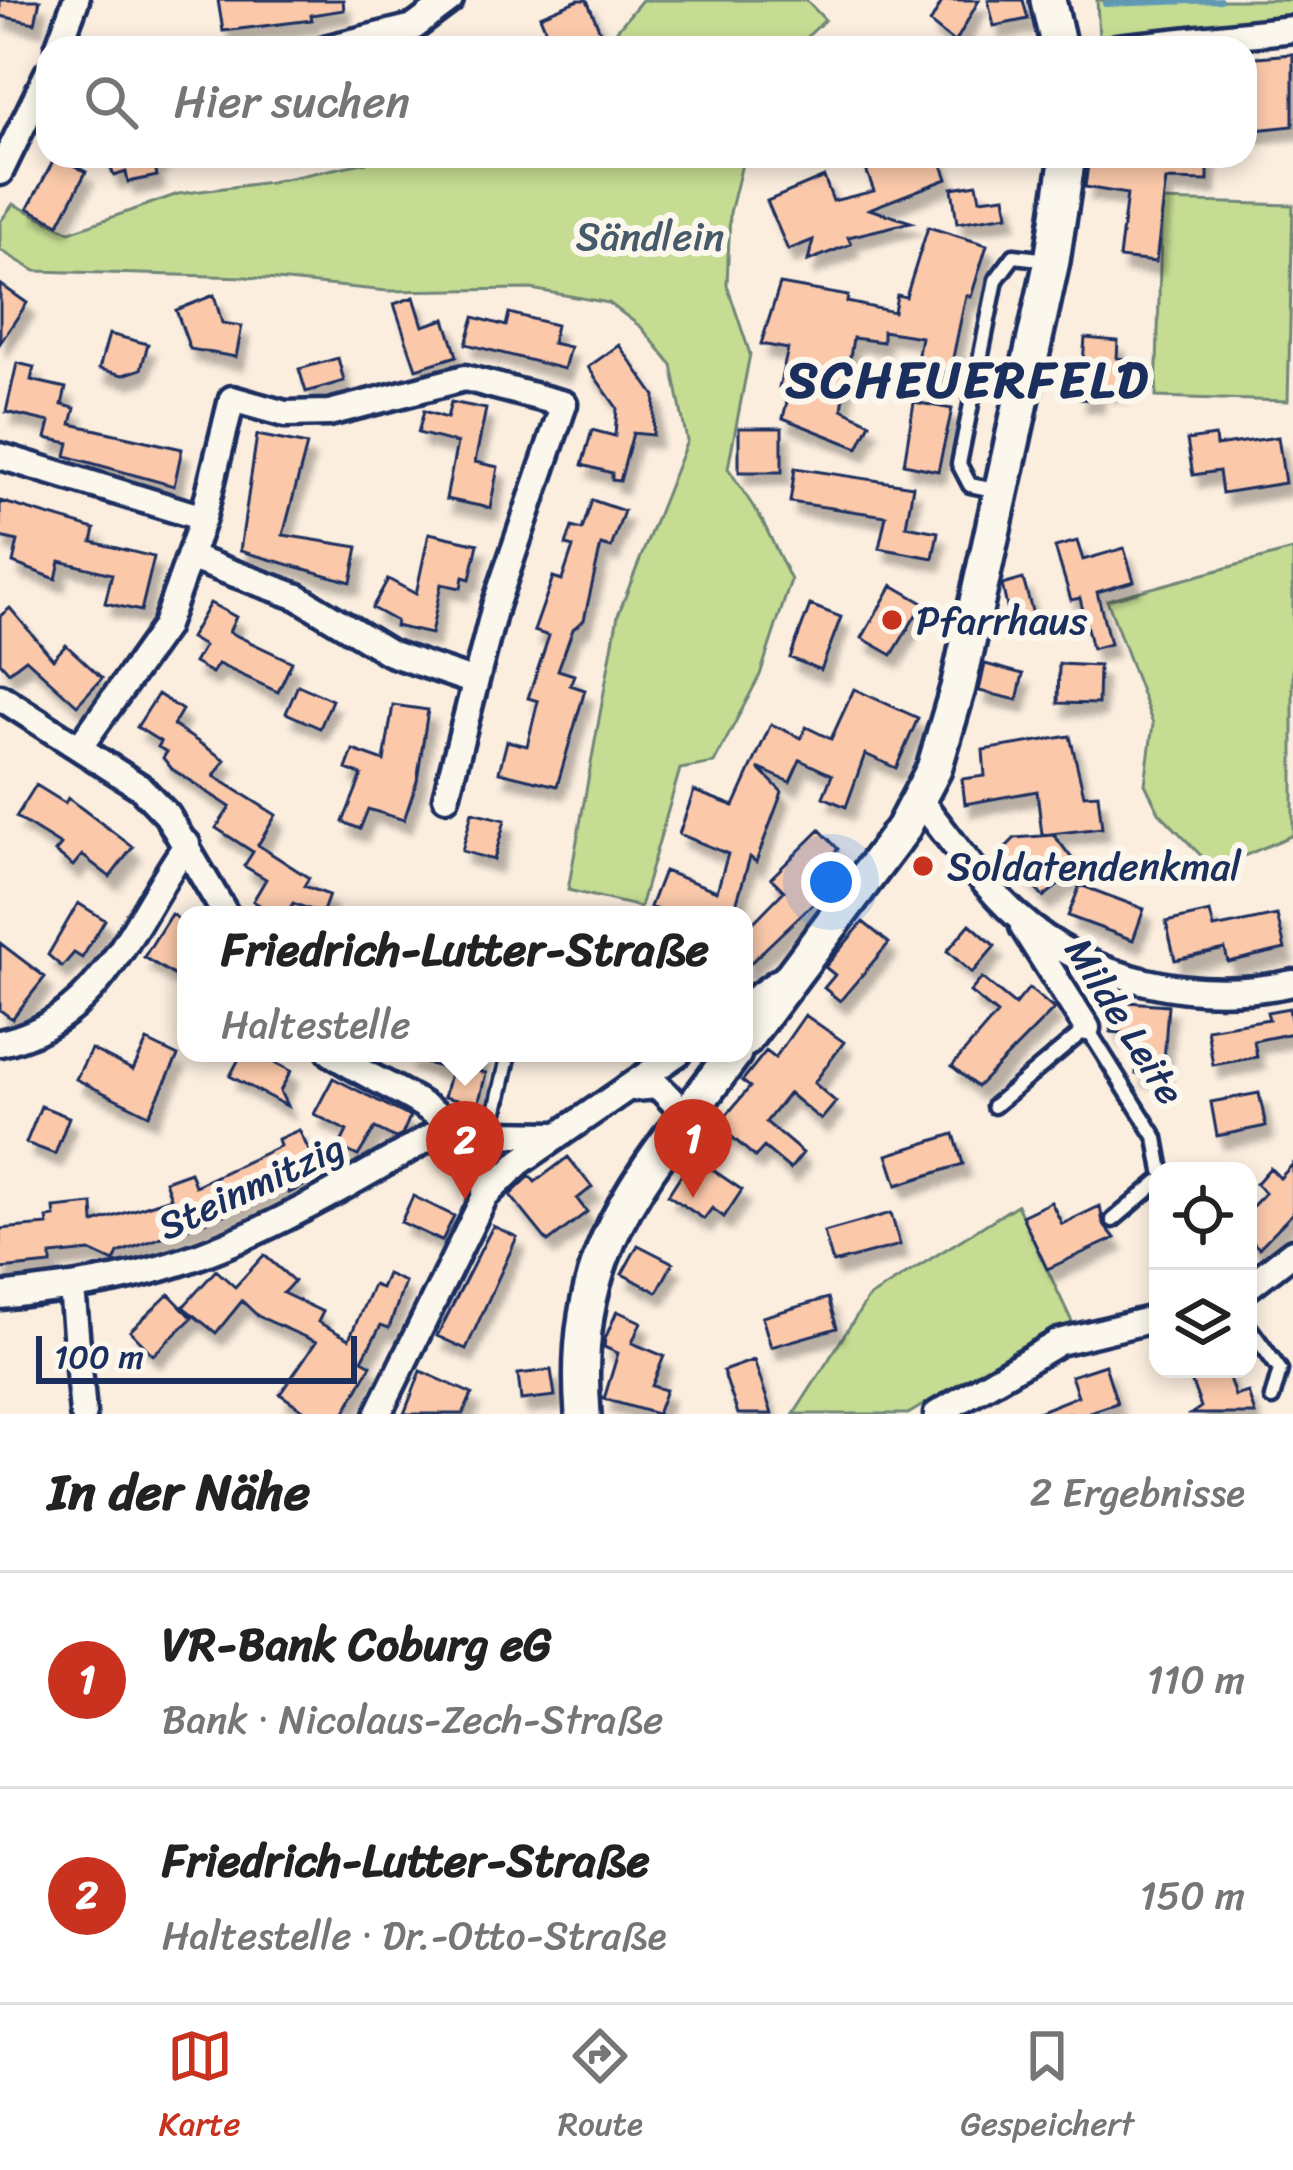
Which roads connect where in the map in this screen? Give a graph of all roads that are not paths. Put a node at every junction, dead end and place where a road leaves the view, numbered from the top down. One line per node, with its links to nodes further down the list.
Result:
1 (76, 0): 5 (street)
2 (450, 0): 6 (street)
3 (1048, 0): 7 (street)
4 (1293, 29): 8 (street)
5 (62, 36)
6 (377, 36)
7 (1050, 36)
8 (1228, 36)
9 (36, 120): 11 (street)
10 (1065, 168): 12 (street)
11 (0, 172)
12 (1052, 261): 14 (street); 14 (lane)
13 (0, 457): 15 (street)
14 (1000, 491): 21 (street)
15 (203, 518): 16 (street); 17 (street)
16 (189, 557): 17 (street); 19 (street)
17 (475, 682): 20 (street)
18 (0, 697): 19 (street)
19 (81, 745): 22 (street)
20 (446, 797)
21 (920, 801): 24 (street); 25 (street)
22 (187, 844): 23 (street); 30 (street)
23 (221, 906)
24 (1016, 914): 26 (street); 29 (street, Milde Leite)
25 (799, 967): 27 (street); 28 (street)
26 (1293, 983)
27 (753, 1000)
28 (753, 1028)
29 (1087, 1028): 36 (lane); 41 (lane, Milde Leite)
30 (0, 1042)
31 (346, 1062): 38 (street)
32 (507, 1062): 39 (lane)
33 (665, 1062): 35 (street)
34 (727, 1062): 37 (street)
35 (620, 1094): 37 (street); 40 (street)
36 (994, 1106)
37 (688, 1116): 54 (street)
38 (451, 1125): 39 (street); 43 (street); 47 (street, Steinmitzig)
39 (491, 1134): 40 (street)
40 (559, 1135): 43 (street)
41 (1160, 1162)
42 (1149, 1190): 44 (lane)
43 (484, 1196): 53 (street)
44 (1113, 1220)
45 (1293, 1252): 46 (street)
46 (1257, 1280)
47 (73, 1288): 48 (street, Steinmitzig); 52 (street)
48 (0, 1296)
49 (1149, 1320): 55 (street)
50 (1257, 1338): 51 (lane)
51 (1272, 1398)
52 (83, 1414)
53 (378, 1414)
54 (583, 1414)
55 (937, 1414)

